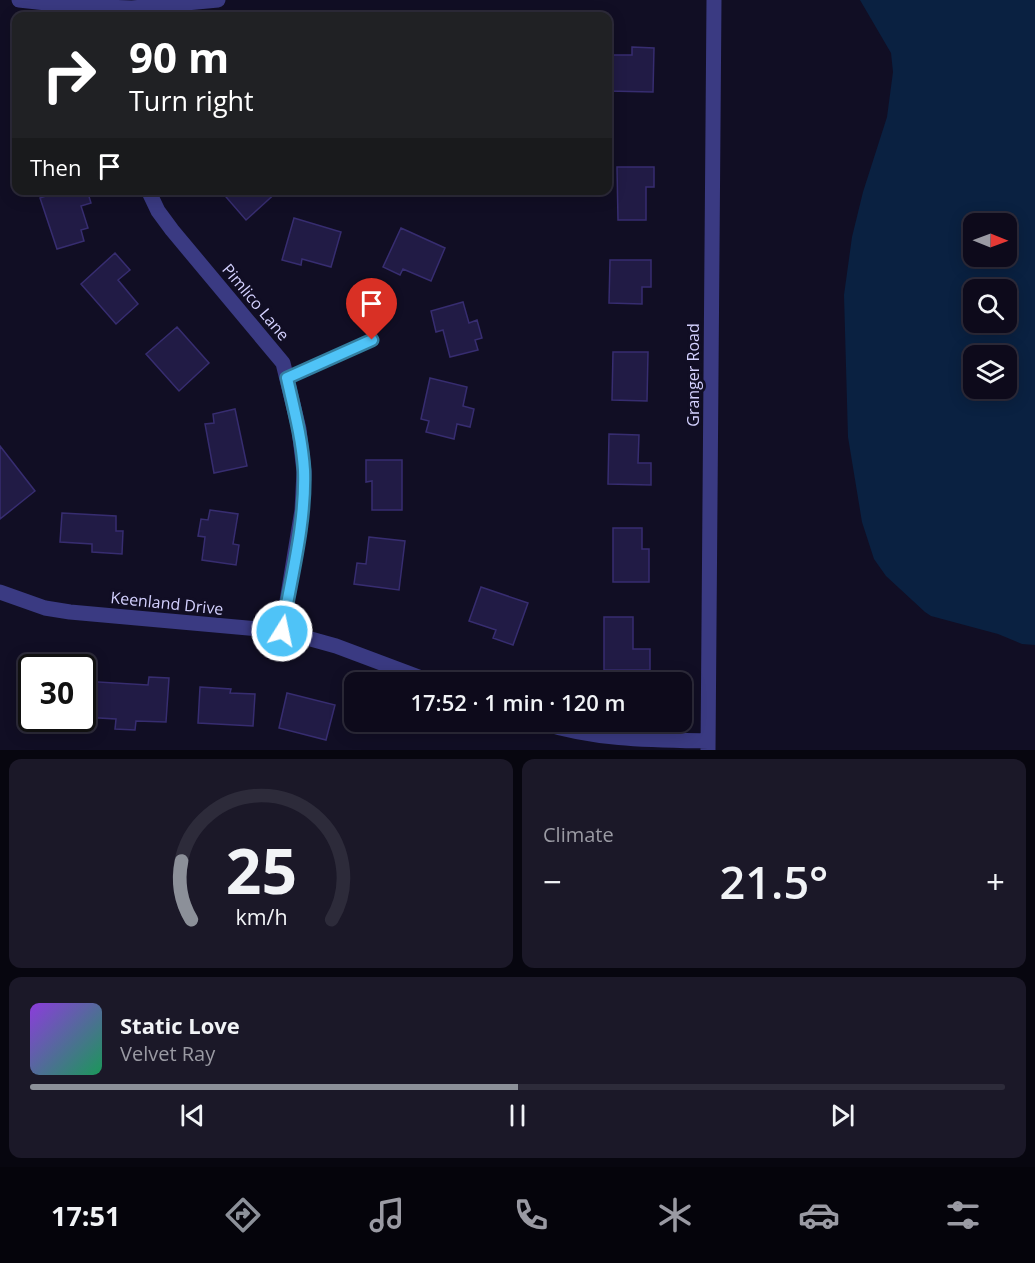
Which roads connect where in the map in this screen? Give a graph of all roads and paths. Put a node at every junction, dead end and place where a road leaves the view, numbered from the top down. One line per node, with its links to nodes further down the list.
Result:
1 (19, 0): 4 (street)
2 (218, 0): 4 (street)
3 (714, 0): 12 (street, Granger Road)
4 (132, 12)
5 (150, 195): 7 (street, Pimlico Lane)
6 (372, 340): 7 (lane)
7 (287, 378): 9 (street, Pimlico Lane)
8 (0, 592): 9 (street, Keenland Drive)
9 (282, 631): 10 (street, Keenland Drive)
10 (405, 672)
11 (582, 732): 12 (street)
12 (708, 745)

